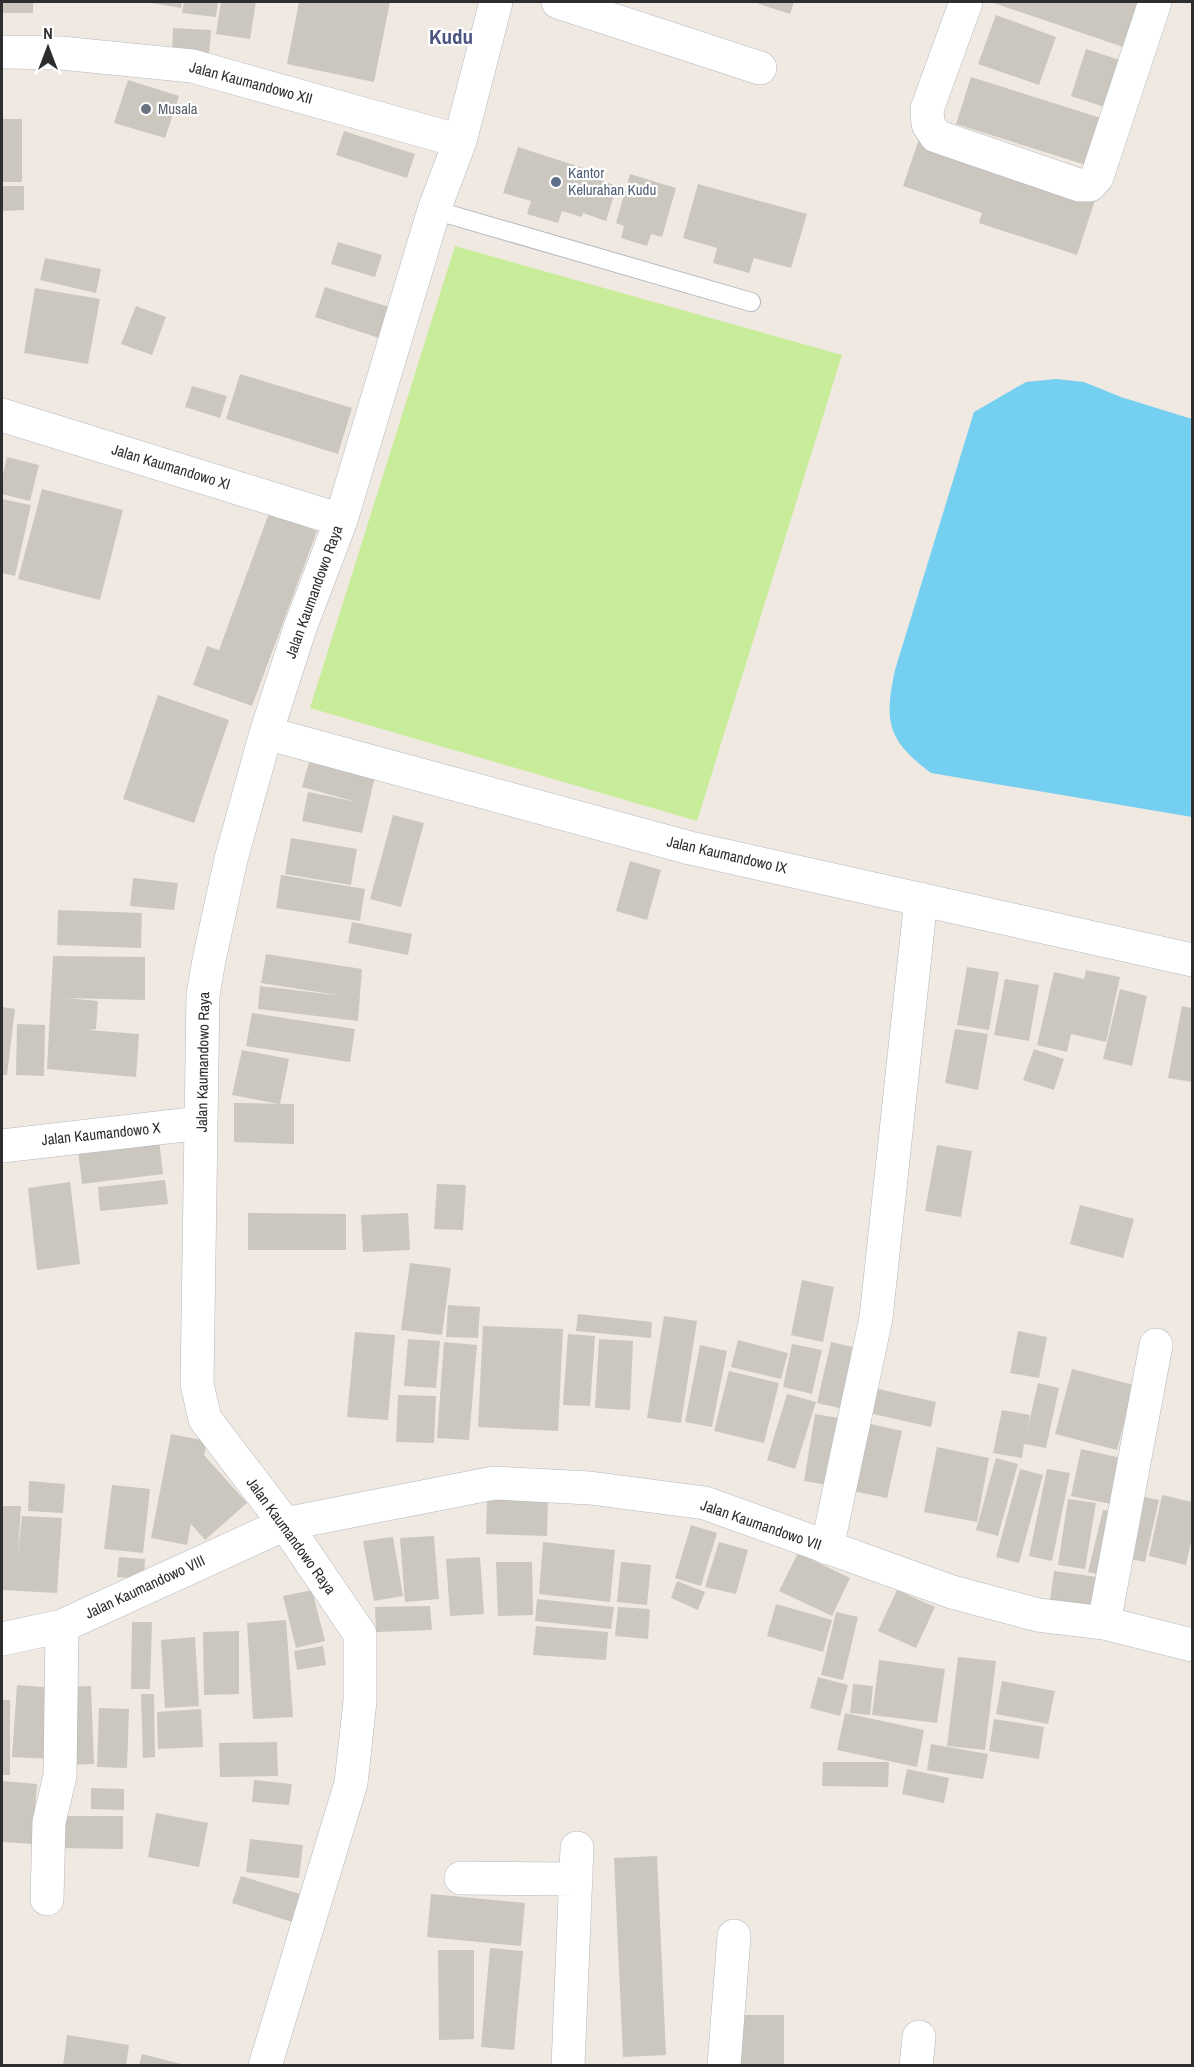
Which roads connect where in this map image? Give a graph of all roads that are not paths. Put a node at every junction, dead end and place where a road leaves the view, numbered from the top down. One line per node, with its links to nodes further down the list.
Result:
1 (496, 2): 7 (street, Jalan Kaumandowo Raya)
2 (558, 2): 6 (street)
3 (966, 2): 4 (street)
4 (1155, 2)
5 (2, 52): 7 (street, Jalan Kaumandowo XII)
6 (760, 68)
7 (460, 141): 8 (street, Jalan Kaumandowo Raya)
8 (434, 210): 9 (lane); 11 (street, Jalan Kaumandowo Raya)
9 (751, 302)
10 (2, 415): 11 (street, Jalan Kaumandowo XI)
11 (340, 519): 12 (street, Jalan Kaumandowo Raya)
12 (266, 732): 13 (street, Jalan Kaumandowo IX); 15 (street, Jalan Kaumandowo Raya)
13 (921, 899): 14 (street, Jalan Kaumandowo IX); 19 (street)
14 (1192, 960)
15 (201, 1123): 16 (street, Jalan Kaumandowo X); 18 (street, Jalan Kaumandowo Raya)
16 (2, 1146)
17 (1156, 1345): 20 (street)
18 (285, 1524): 19 (street, Jalan Kaumandowo VII); 21 (street, Jalan Kaumandowo VIII); 27 (street, Jalan Kaumandowo Raya)
19 (827, 1548): 20 (street, Jalan Kaumandowo VII)
20 (1104, 1623): 23 (street, Jalan Kaumandowo VII)
21 (62, 1626): 22 (street, Jalan Kaumandowo VIII); 25 (street)
22 (2, 1639)
23 (1192, 1645)
24 (461, 1878): 28 (street)
25 (47, 1899)
26 (734, 1936): 29 (street)
27 (265, 2066)
28 (567, 2066)
29 (724, 2066)

